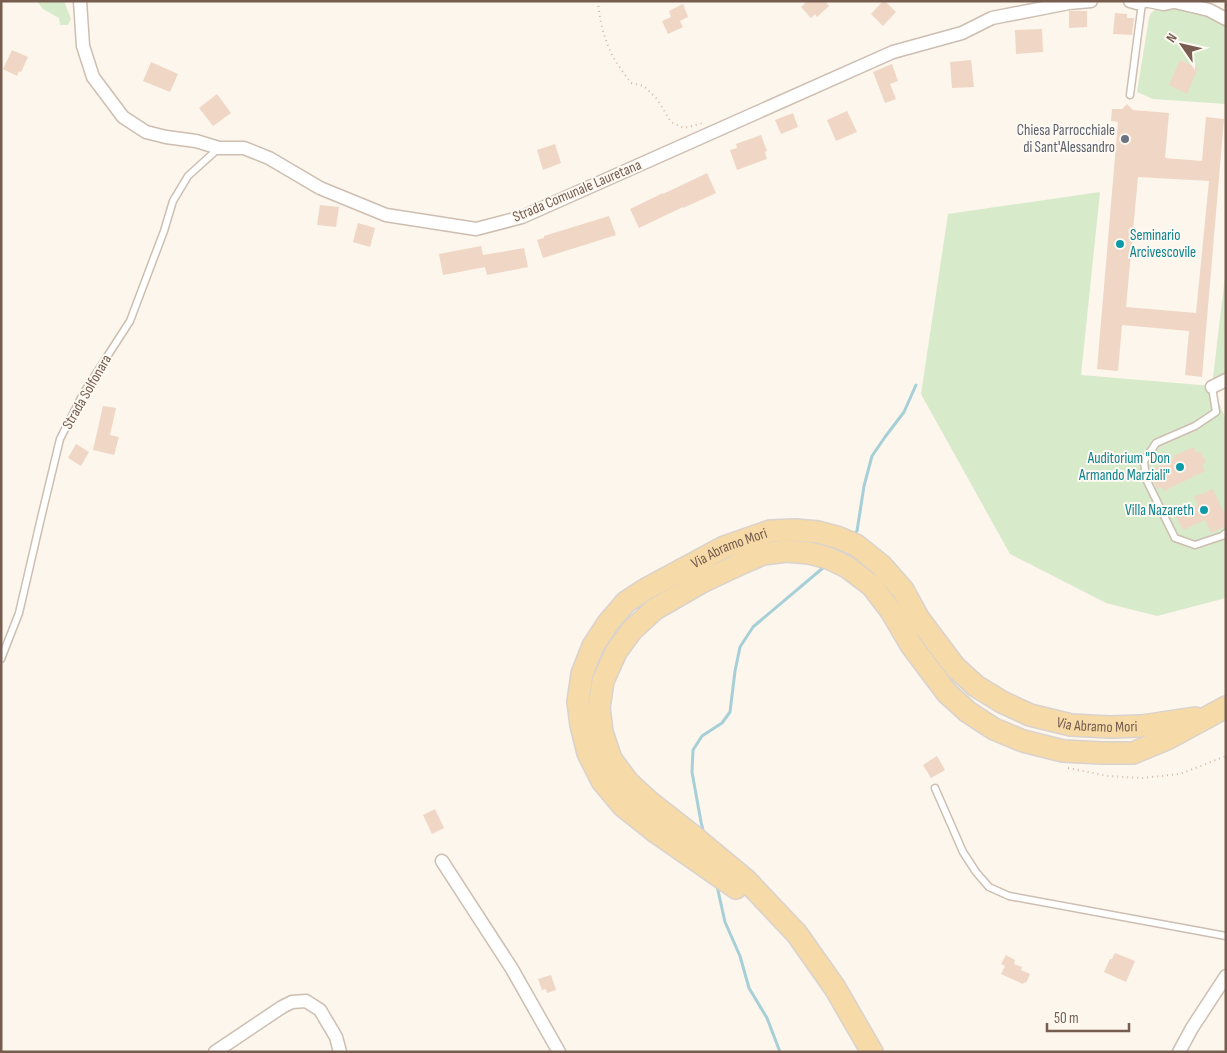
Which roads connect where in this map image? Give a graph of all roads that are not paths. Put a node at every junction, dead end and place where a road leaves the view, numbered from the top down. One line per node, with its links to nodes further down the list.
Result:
1 (80, 1): 7 (street, Strada Comunale Lauretana)
2 (1091, 1): 7 (street, Strada Comunale Lauretana)
3 (1142, 2): 4 (street); 6 (lane)
4 (1172, 2): 5 (street)
5 (1226, 19)
6 (1130, 96)
7 (219, 148): 11 (lane, Strada Solfonara)
8 (1226, 380): 9 (street)
9 (1212, 386): 10 (lane)
10 (1226, 533)
11 (1, 659)
12 (1217, 712): 20 (main road, Via Abramo Mori)
13 (935, 788): 15 (lane)
14 (442, 861): 19 (street)
15 (1226, 936)
16 (1226, 976): 21 (street)
17 (216, 1052): 18 (street)
18 (340, 1052)
19 (558, 1052)
20 (872, 1052)
21 (1179, 1052)

